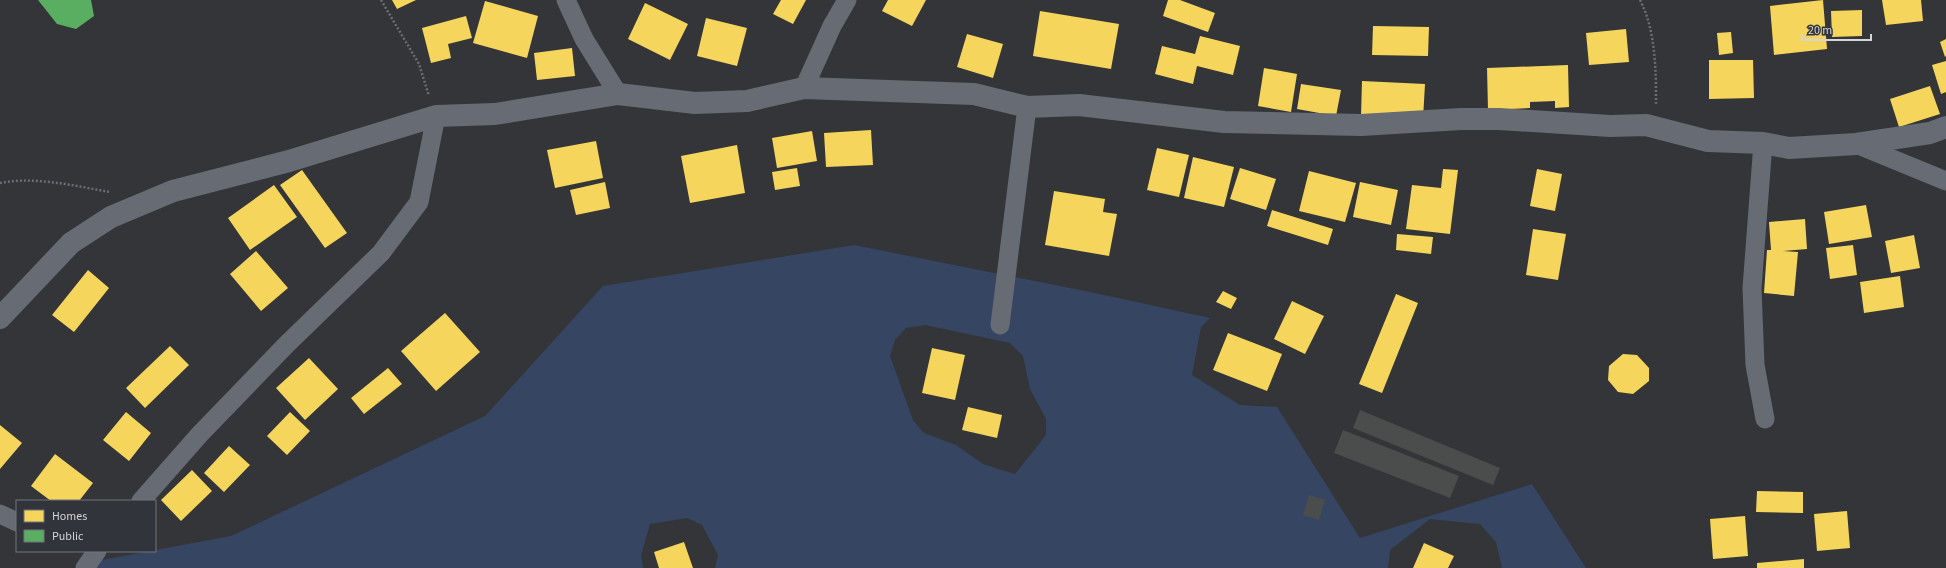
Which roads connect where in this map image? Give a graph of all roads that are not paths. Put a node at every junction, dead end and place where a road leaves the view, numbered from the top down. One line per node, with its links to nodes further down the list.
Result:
1 (566, 0): 4 (street)
2 (847, 0): 3 (street)
3 (804, 88): 4 (street); 5 (street)
4 (618, 94): 6 (street)
5 (1027, 107): 8 (street); 12 (street)
6 (436, 116): 11 (street); 14 (street)
7 (1946, 127): 9 (street)
8 (1763, 143): 9 (street); 13 (street)
9 (1856, 144): 10 (street)
10 (1946, 180)
11 (0, 318)
12 (1000, 325)
13 (1765, 419)
14 (142, 500)
15 (0, 514): 16 (street)
16 (16, 522)

